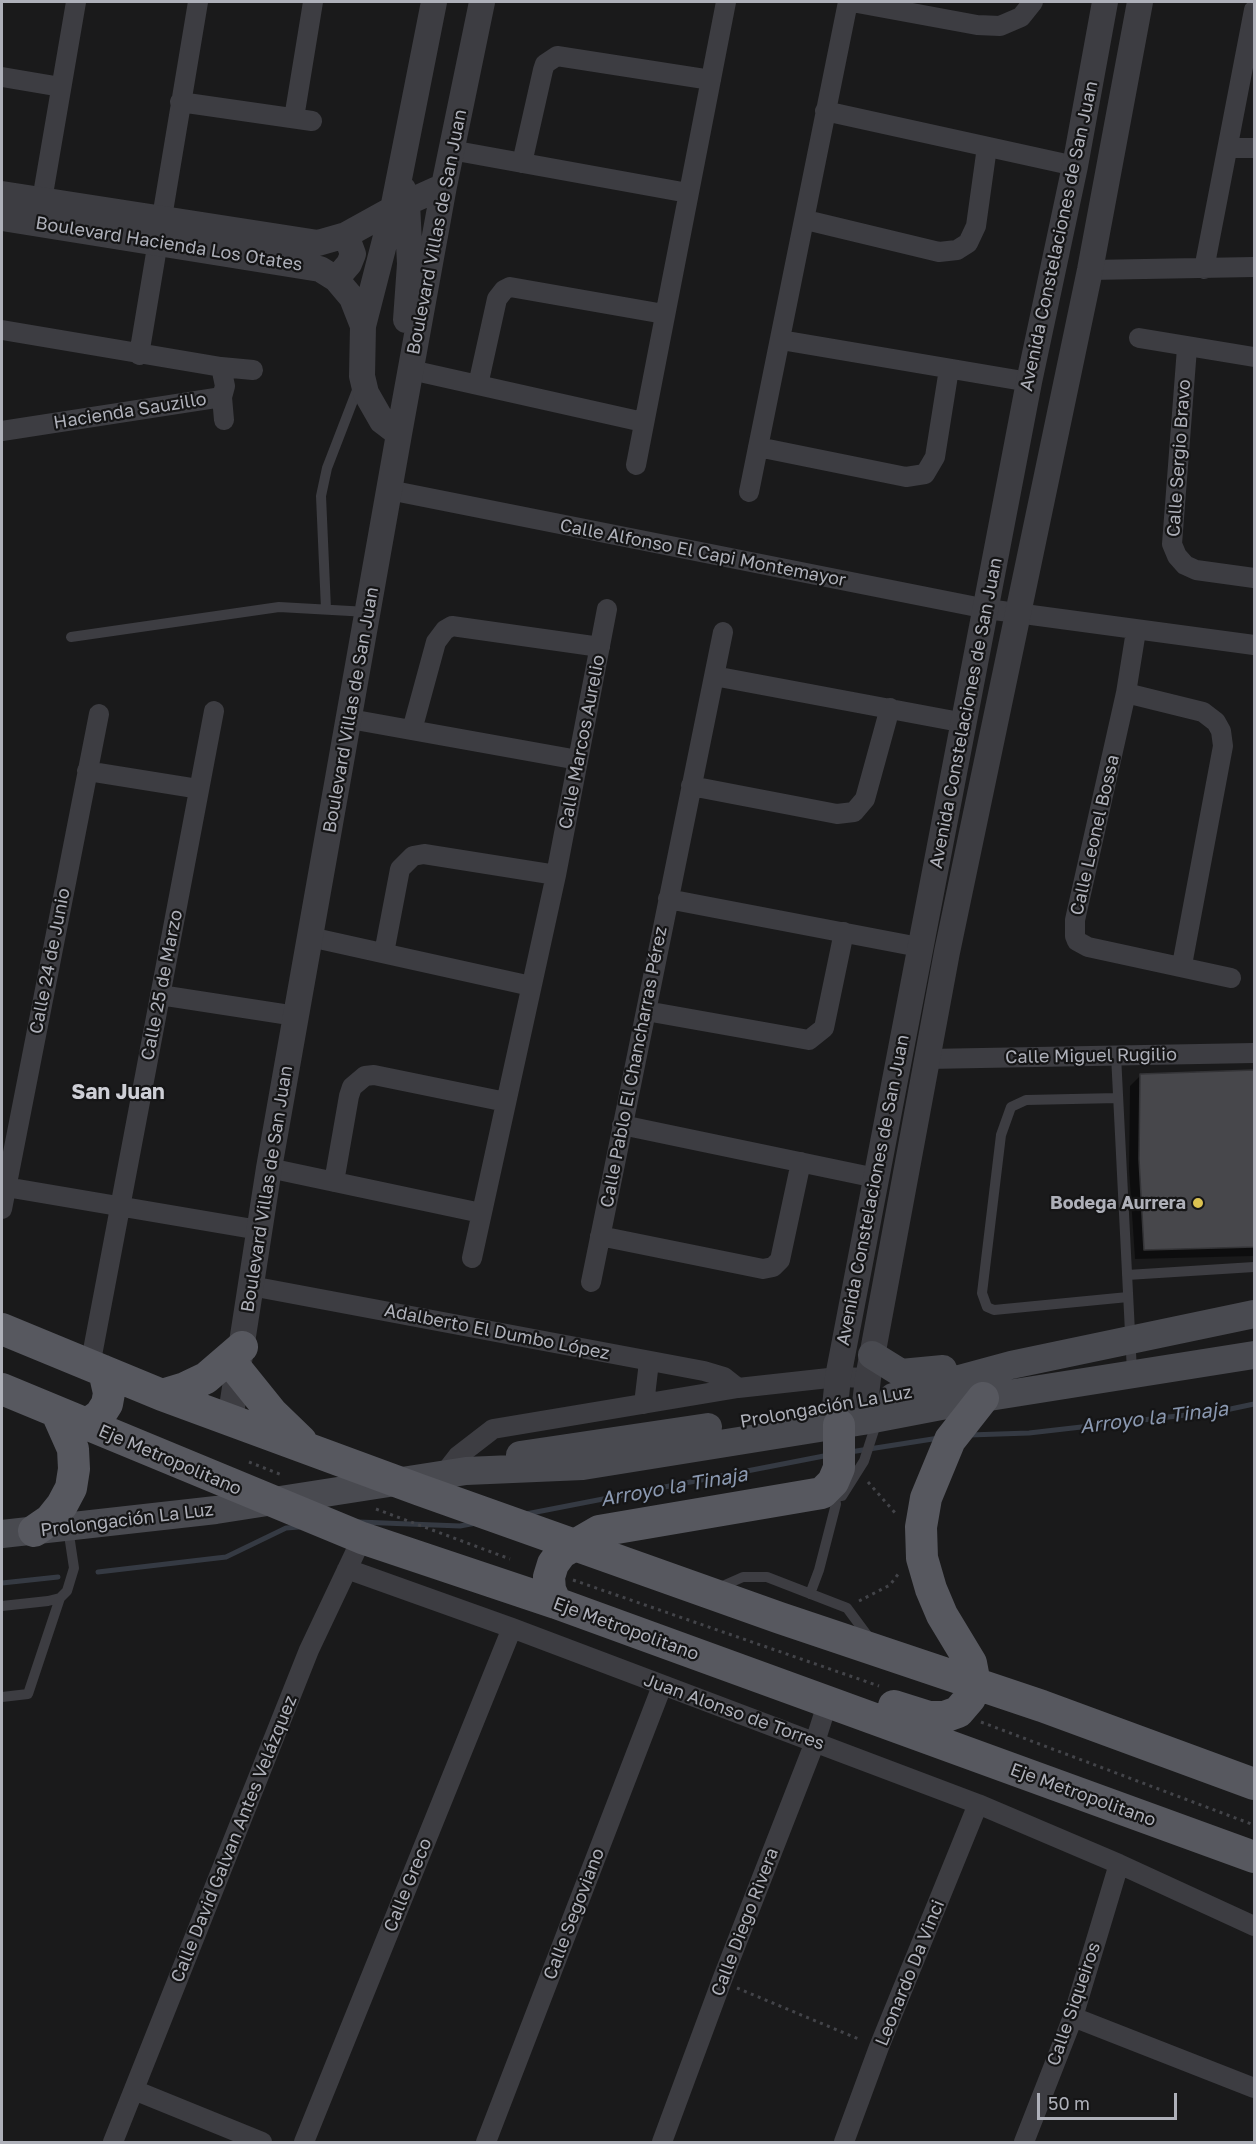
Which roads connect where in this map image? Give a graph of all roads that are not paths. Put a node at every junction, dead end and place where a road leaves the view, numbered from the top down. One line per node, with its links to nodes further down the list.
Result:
1 (76, 2): 14 (street)
2 (198, 2): 15 (street)
3 (313, 2): 15 (street)
4 (434, 2): 27 (street)
5 (482, 2): 20 (street, Boulevard Villas de San Juan)
6 (726, 2): 13 (street)
7 (850, 2): 8 (street); 16 (street)
8 (1033, 2)
9 (1105, 2): 22 (street, Avenida Constelaciones de San Juan)
10 (1140, 2): 34 (street, Avenida Constelaciones de San Juan)
11 (1253, 23): 18 (street)
12 (2, 77): 14 (street)
13 (711, 80): 21 (street); 24 (street)
14 (62, 87): 26 (street)
15 (180, 102): 30 (street)
16 (825, 111): 17 (street); 29 (street)
17 (987, 147): 22 (street); 29 (street)
18 (1229, 148): 19 (street); 33 (street)
19 (1254, 148)
20 (452, 150): 21 (street); 23 (street, Boulevard Villas de San Juan)
21 (522, 163): 24 (street)
22 (1075, 166): 49 (street, Avenida Constelaciones de San Juan)
23 (444, 186): 27 (street, Boulevard Hacienda Los Otates); 47 (street, Boulevard Villas de San Juan)
24 (688, 193): 36 (street)
25 (2, 194): 26 (street, Boulevard Hacienda Los Otates)
26 (42, 200): 30 (street, Boulevard Hacienda Los Otates)
27 (400, 206): 31 (street, Boulevard Hacienda Los Otates); 37 (street); 47 (street)
28 (2, 218): 30 (street, Boulevard Hacienda Los Otates)
29 (806, 220): 40 (street)
30 (159, 231): 31 (street, Boulevard Hacienda Los Otates); 35 (street, Boulevard Hacienda Los Otates); 42 (street)
31 (346, 235): 35 (street)
32 (1254, 267): 33 (street)
33 (1204, 269): 34 (street)
34 (1090, 270): 65 (street, Avenida Constelaciones de San Juan)
35 (336, 279): 37 (street, Boulevard Hacienda Los Otates)
36 (664, 314): 50 (street); 53 (street)
37 (363, 326): 48 (street, Boulevard Hacienda Los Otates)
38 (2, 330): 42 (street, Hacienda Sauzillo)
39 (1139, 338): 41 (street)
40 (781, 340): 45 (street); 56 (street)
41 (1187, 348): 43 (street); 60 (street, Calle Sergio Bravo)
42 (139, 355): 44 (street, Hacienda Sauzillo)
43 (1254, 357)
44 (221, 367): 46 (street); 51 (street, Hacienda Sauzillo)
45 (949, 369): 49 (street); 56 (street)
46 (253, 370)
47 (411, 370): 50 (street); 55 (street, Boulevard Villas de San Juan)
48 (362, 376): 55 (street, Boulevard Hacienda Los Otates); 61 (lane)
49 (1029, 382): 63 (street, Avenida Constelaciones de San Juan)
50 (478, 385): 53 (street)
51 (222, 397): 52 (street); 54 (street, Hacienda Sauzillo)
52 (224, 420)
53 (643, 422): 57 (street)
54 (2, 431)
55 (399, 434): 58 (street, Boulevard Villas de San Juan)
56 (758, 447): 59 (street)
57 (636, 465)
58 (389, 490): 63 (street, Calle Alfonso El Capi Montemayor); 64 (street, Boulevard Villas de San Juan)
59 (749, 492)
60 (1254, 578)
61 (326, 609): 64 (lane); 68 (lane)
62 (607, 609): 70 (street, Calle Marcos Aurelio)
63 (987, 609): 65 (street, Calle Alfonso El Capi Montemayor); 77 (street, Avenida Constelaciones de San Juan)
64 (368, 612): 76 (street, Boulevard Villas de San Juan)
65 (1017, 614): 66 (street, Calle Alfonso El Capi Montemayor); 97 (street, Avenida Constelaciones de San Juan)
66 (1136, 631): 69 (street, Calle Alfonso El Capi Montemayor); 72 (street, Calle Leonel Bossa)
67 (723, 632): 71 (street, Calle Pablo El Chancharras Pérez)
68 (70, 637)
69 (1254, 645)
70 (600, 647): 78 (street); 79 (street, Calle Marcos Aurelio)
71 (714, 676): 73 (street); 81 (street, Calle Pablo El Chancharras Pérez)
72 (1126, 693): 89 (street); 89 (street, Calle Leonel Bossa)
73 (890, 708): 77 (street); 81 (street)
74 (214, 711): 82 (street, Calle 25 de Marzo)
75 (99, 714): 80 (street, Calle 24 de Junio)
76 (350, 719): 78 (street); 86 (street, Boulevard Villas de San Juan)
77 (965, 723): 87 (street, Avenida Constelaciones de San Juan)
78 (412, 730): 79 (street)
79 (578, 760): 83 (street, Calle Marcos Aurelio)
80 (87, 771): 82 (street); 105 (street, Calle 24 de Junio)
81 (691, 786): 84 (street, Calle Pablo El Chancharras Pérez)
82 (199, 789): 92 (street, Calle 25 de Marzo)
83 (556, 875): 88 (street); 91 (street, Calle Marcos Aurelio)
84 (668, 898): 85 (street); 93 (street, Calle Pablo El Chancharras Pérez)
85 (844, 932): 87 (street); 93 (street)
86 (310, 937): 88 (street); 94 (street, Boulevard Villas de San Juan)
87 (919, 946): 103 (street, Avenida Constelaciones de San Juan)
88 (384, 953): 91 (street)
89 (1182, 965): 90 (street, Calle Leonel Bossa)
90 (1231, 978)
91 (531, 986): 99 (street, Calle Marcos Aurelio)
92 (160, 995): 94 (street); 106 (street, Calle 25 de Marzo)
93 (646, 1011): 100 (street, Calle Pablo El Chancharras Pérez)
94 (296, 1016): 102 (street, Boulevard Villas de San Juan)
95 (1254, 1053): 96 (street, Calle Miguel Rugilio)
96 (1116, 1055): 97 (street, Calle Miguel Rugilio); 98 (lane)
97 (927, 1059): 135 (street, Avenida Constelaciones de San Juan)
98 (1118, 1098): 113 (lane); 116 (lane)
99 (506, 1102): 104 (street); 108 (street, Calle Marcos Aurelio)
100 (622, 1125): 101 (street); 110 (street, Calle Pablo El Chancharras Pérez)
101 (801, 1162): 103 (street); 110 (street)
102 (269, 1168): 104 (street); 109 (street, Boulevard Villas de San Juan)
103 (876, 1178): 126 (street, Avenida Constelaciones de San Juan)
104 (334, 1182): 108 (street)
105 (6, 1187): 106 (street); 107 (street, Calle 24 de Junio)
106 (120, 1208): 109 (street); 124 (street, Calle 25 de Marzo)
107 (2, 1209)
108 (481, 1213): 111 (street, Calle Marcos Aurelio)
109 (259, 1230): 115 (street, Boulevard Villas de San Juan)
110 (600, 1236): 114 (street, Calle Pablo El Chancharras Pérez)
111 (472, 1258)
112 (1254, 1267): 113 (lane)
113 (1126, 1275): 116 (lane)
114 (591, 1282)
115 (251, 1286): 121 (street, Boulevard Villas de San Juan); 122 (street, Adalberto El Dumbo López)
116 (1128, 1297): 119 (lane)
117 (1254, 1314): 119 (main road, Prolongación La Luz)
118 (2, 1329): 124 (main road)
119 (1130, 1338): 123 (main road, Prolongación La Luz); 125 (lane)
120 (1254, 1355): 125 (main road, Prolongación La Luz)
121 (240, 1359): 129 (main road); 133 (street, Boulevard Villas de San Juan); 136 (main road)
122 (649, 1362): 127 (street, Adalberto El Dumbo López); 130 (street)
123 (1011, 1365): 135 (main road, Prolongación La Luz); 135 (main road)
124 (97, 1368): 129 (main road); 134 (main road)
125 (1132, 1376): 131 (main road, Prolongación La Luz)
126 (838, 1377): 127 (street); 135 (street, Avenida Constelaciones de San Juan)
127 (738, 1388): 130 (street)
128 (2, 1389): 132 (main road, Eje Metropolitano)
129 (162, 1395): 133 (main road)
130 (644, 1404): 137 (street)
131 (973, 1409): 135 (main road, Prolongación La Luz); 153 (main road)
132 (57, 1413): 134 (main road, Eje Metropolitano); 141 (main road)
133 (230, 1420): 136 (main road)
134 (86, 1425): 139 (main road, Eje Metropolitano)
135 (855, 1433): 137 (main road, Prolongación La Luz); 144 (main road); 148 (lane)
136 (310, 1450): 138 (main road)
137 (455, 1472): 138 (main road, Prolongación La Luz)
138 (399, 1482): 139 (main road, Prolongación La Luz); 144 (main road)
139 (268, 1501): 140 (main road, Prolongación La Luz); 142 (main road, Eje Metropolitano)
140 (68, 1528): 141 (main road, Prolongación La Luz); 149 (lane)
141 (34, 1531): 143 (main road, Prolongación La Luz)
142 (349, 1533): 145 (street, Calle David Galvan Antes Velázquez); 146 (main road, Eje Metropolitano)
143 (2, 1534)
144 (560, 1539): 146 (main road); 147 (main road)
145 (346, 1569): 151 (street, Juan Alonso de Torres); 165 (street, Calle David Galvan Antes Velázquez)
146 (553, 1588): 156 (main road, Eje Metropolitano)
147 (707, 1593): 148 (lane); 152 (main road)
148 (810, 1594): 152 (lane)
149 (60, 1598): 150 (lane); 155 (lane)
150 (2, 1606)
151 (512, 1628): 154 (street, Juan Alonso de Torres); 168 (street, Calle Greco)
152 (880, 1652): 153 (main road)
153 (975, 1684): 156 (main road); 158 (main road)
154 (662, 1686): 157 (street, Juan Alonso de Torres); 169 (street, Calle Segoviano)
155 (2, 1697)
156 (828, 1701): 157 (street, Calle Diego Rivera); 160 (main road, Eje Metropolitano)
157 (815, 1742): 159 (street, Juan Alonso de Torres); 170 (street, Calle Diego Rivera)
158 (1254, 1784)
159 (978, 1804): 161 (street, Juan Alonso de Torres); 171 (street, Leonardo Da Vinci)
160 (1254, 1857)
161 (1119, 1863): 162 (street, Juan Alonso de Torres); 163 (street, Calle Siqueiros)
162 (1254, 1926)
163 (1073, 2017): 164 (street); 172 (street, Calle Siqueiros)
164 (1254, 2088)
165 (134, 2090): 166 (street, Calle David Galvan Antes Velázquez); 167 (street)
166 (113, 2142)
167 (262, 2142)
168 (304, 2142)
169 (486, 2142)
170 (662, 2142)
171 (844, 2142)
172 (1024, 2142)

